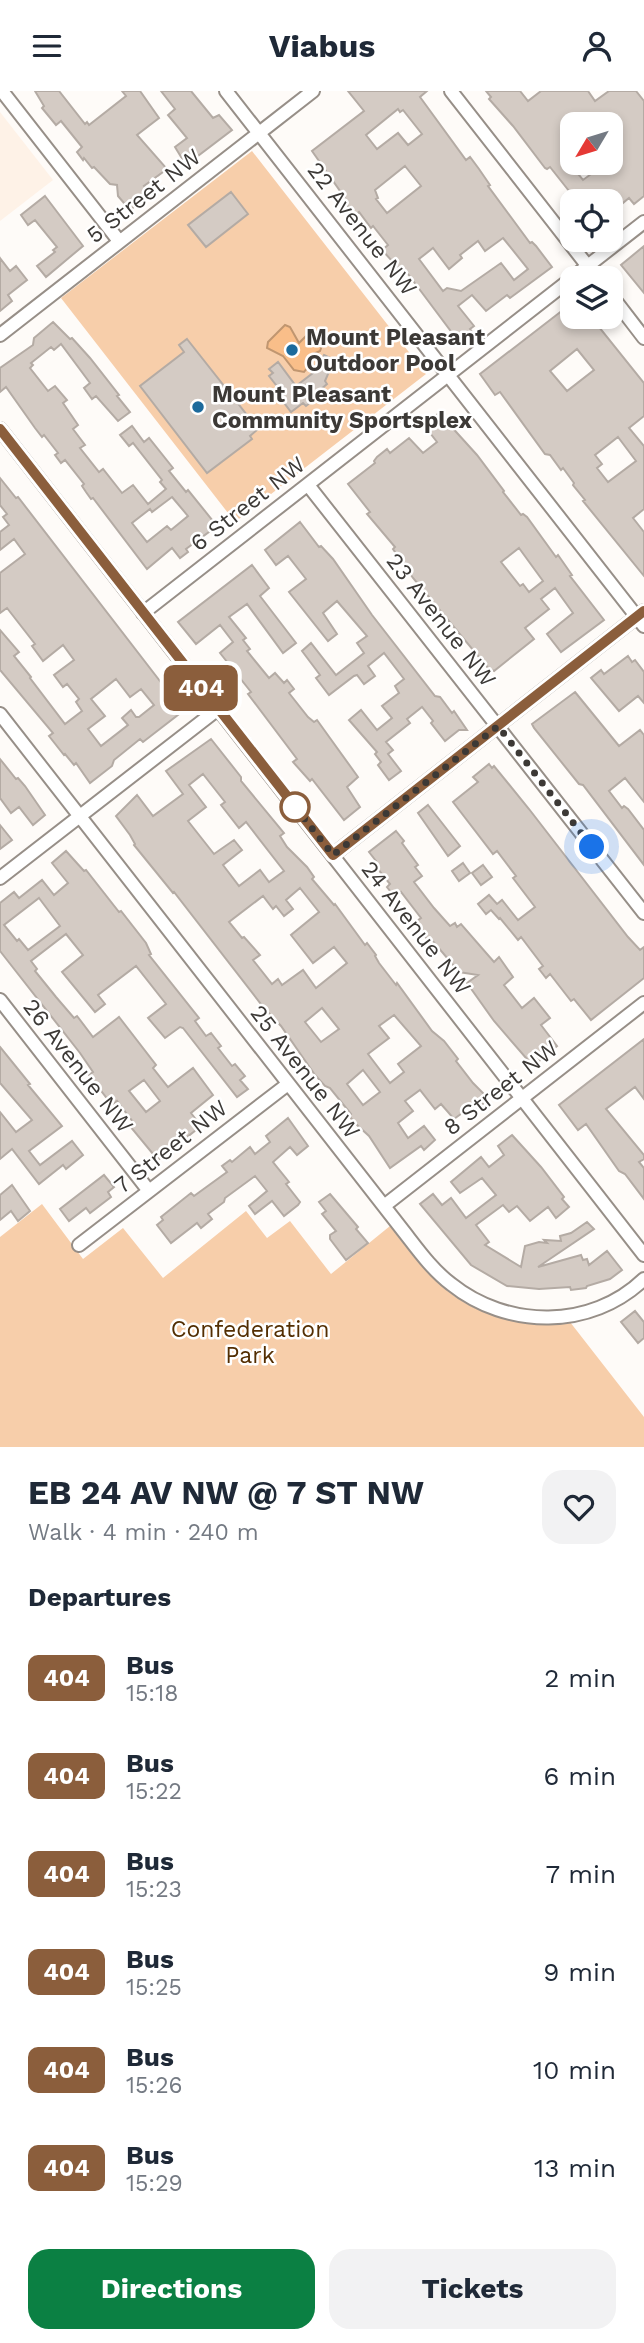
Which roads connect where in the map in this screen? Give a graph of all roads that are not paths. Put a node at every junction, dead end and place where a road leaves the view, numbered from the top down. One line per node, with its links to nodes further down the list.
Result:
1 (2, 91): 7 (street)
2 (226, 91): 5 (street, 22 Avenue NW)
3 (313, 91): 5 (street, 5 Street NW)
4 (451, 91): 8 (street)
5 (259, 134): 7 (street, 5 Street NW); 12 (street, 22 Avenue NW)
6 (644, 222): 8 (street, 6 Street NW)
7 (119, 241): 10 (street, 5 Street NW)
8 (587, 265): 12 (street, 6 Street NW)
9 (623, 311): 11 (street)
10 (0, 335)
11 (644, 338)
12 (449, 374): 14 (street, 6 Street NW); 16 (street, 22 Avenue NW)
13 (0, 429): 15 (street, 24 Avenue NW)
14 (308, 485): 15 (street, 6 Street NW); 19 (street, 23 Avenue NW)
15 (143, 613): 17 (street, 24 Avenue NW)
16 (642, 618): 19 (street)
17 (218, 709): 20 (street); 21 (street, 24 Avenue NW)
18 (0, 715): 20 (street, 25 Avenue NW)
19 (498, 726): 21 (street); 23 (street, 23 Avenue NW)
20 (79, 815): 22 (street); 26 (street, 25 Avenue NW)
21 (333, 855): 27 (street, 24 Avenue NW)
22 (0, 877)
23 (644, 913)
24 (0, 1000): 28 (street, 26 Avenue NW)
25 (644, 1003): 27 (street, 8 Street NW)
26 (288, 1084): 28 (street, 7 Street NW); 29 (street, 25 Avenue NW)
27 (522, 1098): 29 (street, 8 Street NW); 31 (street, 24 Avenue NW)
28 (149, 1191): 30 (street, 7 Street NW)
29 (384, 1206): 32 (street, 25 Avenue NW)
30 (79, 1245)
31 (644, 1255)
32 (644, 1279)

